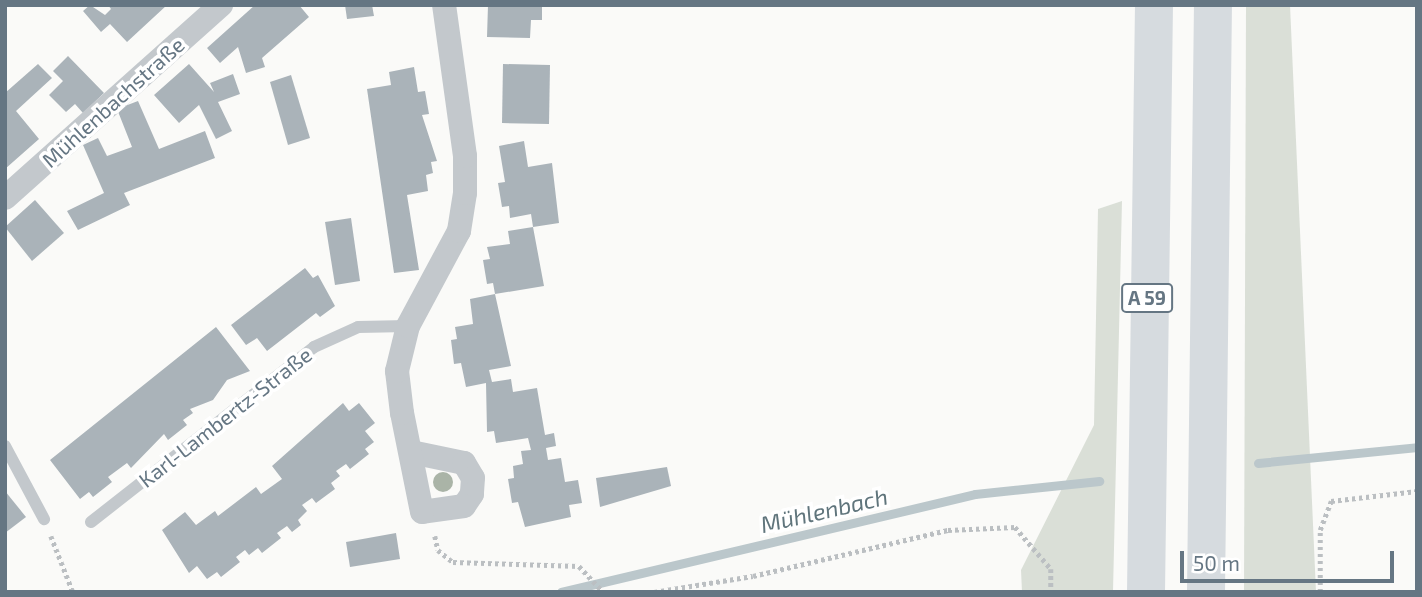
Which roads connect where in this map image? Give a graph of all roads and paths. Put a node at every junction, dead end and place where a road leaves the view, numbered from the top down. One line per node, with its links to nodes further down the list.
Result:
1 (221, 5): 5 (street, Mühlenbachstraße)
2 (444, 5): 6 (street)
3 (1154, 5): 17 (highway, A 59)
4 (1213, 5): 18 (highway)
5 (5, 198)
6 (408, 326): 8 (street); 12 (lane, Karl-Lambertz-Straße)
7 (5, 446): 11 (lane)
8 (411, 452): 10 (street); 10 (street)
9 (1417, 491): 19 (path)
10 (430, 511): 14 (path)
11 (44, 519): 13 (path)
12 (91, 522)
13 (73, 592)
14 (603, 592)
15 (654, 592): 16 (path)
16 (1051, 592)
17 (1146, 592)
18 (1206, 592)
19 (1320, 592)

